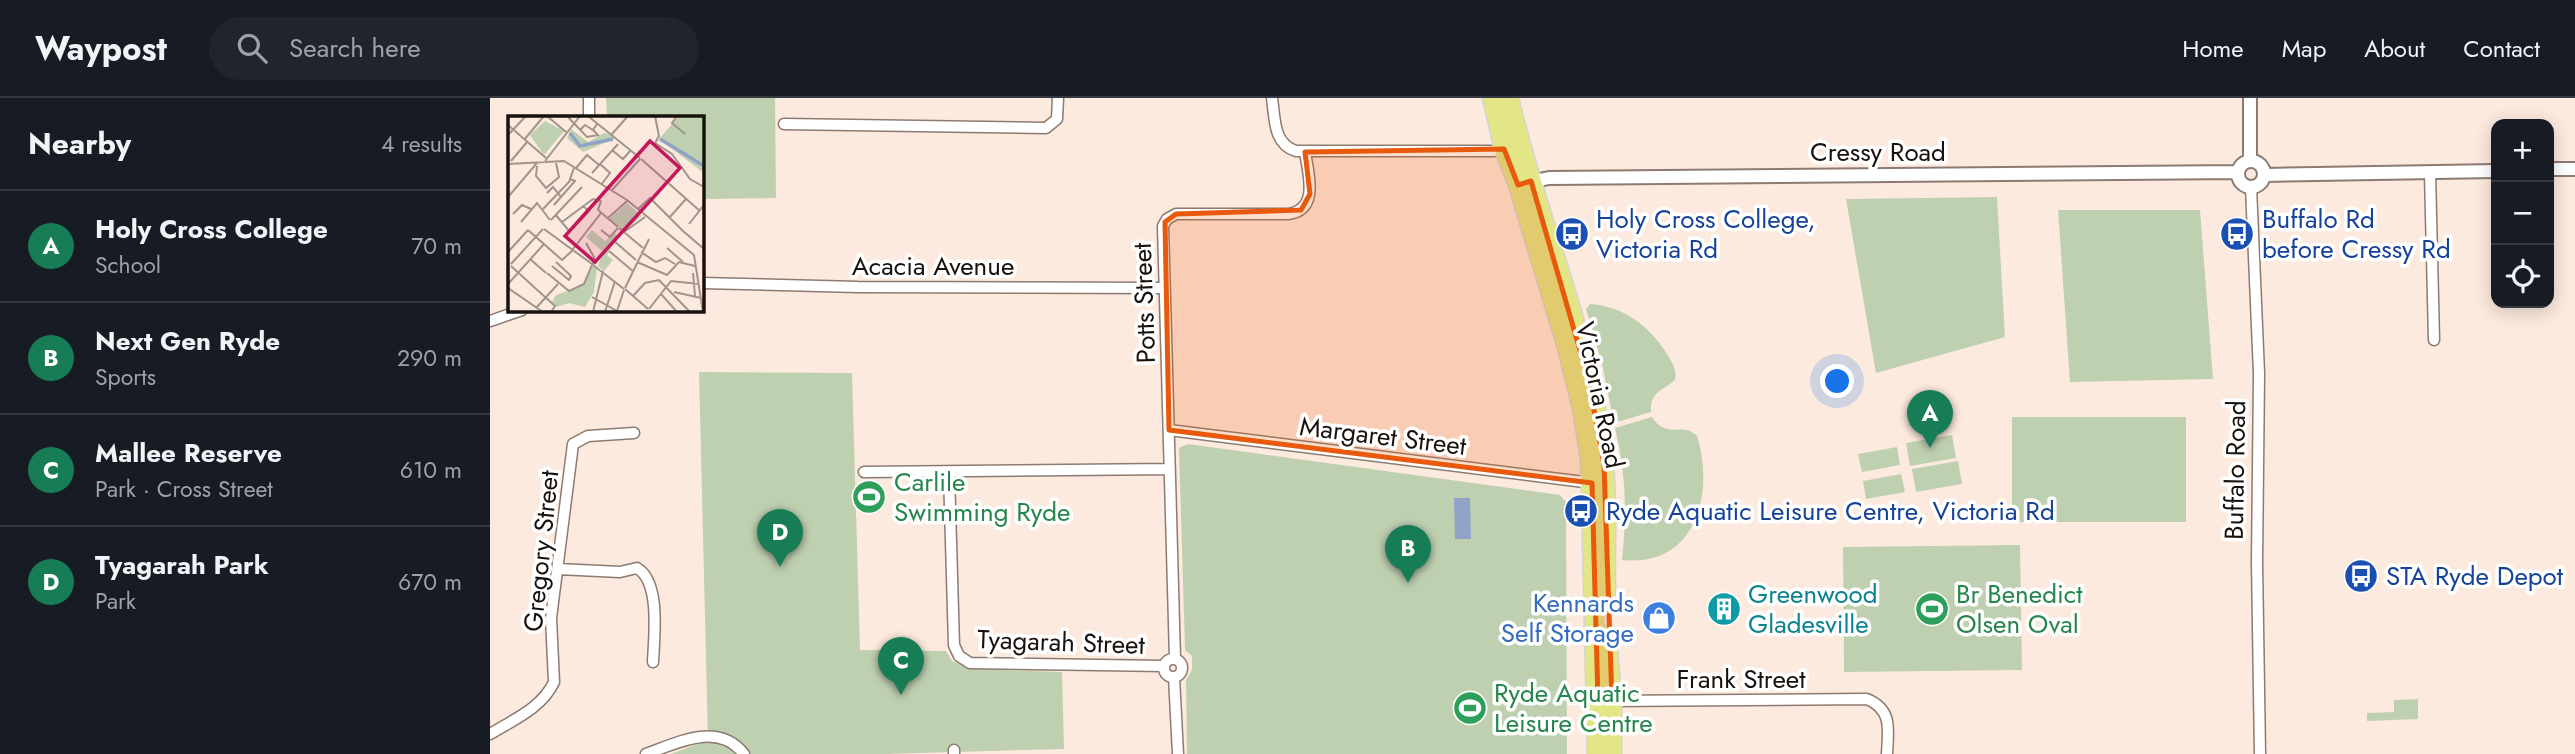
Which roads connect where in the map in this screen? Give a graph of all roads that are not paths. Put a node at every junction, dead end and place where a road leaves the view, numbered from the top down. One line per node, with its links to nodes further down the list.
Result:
1 (589, 98): 7 (street)
2 (1058, 98): 8 (street)
3 (1272, 98): 10 (street)
4 (1492, 98): 9 (highway, Victoria Road)
5 (1509, 98): 18 (highway, Victoria Road)
6 (2250, 98): 11 (street)
7 (589, 116)
8 (784, 124)
9 (1504, 149): 10 (street); 18 (highway, Victoria Road)
10 (1305, 152): 21 (street, Potts Street)
11 (2250, 161): 15 (street); 17 (street)
12 (2554, 169): 13 (street)
13 (2575, 169)
14 (2491, 171): 16 (street)
15 (2238, 172): 18 (street, Cressy Road); 19 (street)
16 (2430, 173): 17 (street); 24 (street)
17 (2264, 175): 19 (street)
18 (1525, 183): 30 (highway, Victoria Road); 36 (highway, Victoria Road)
19 (2251, 187): 44 (street, Buffalo Road)
20 (704, 283): 21 (street, Acacia Avenue)
21 (1164, 288): 25 (street, Potts Street)
22 (516, 312): 23 (street)
23 (490, 321)
24 (2434, 340)
25 (1169, 430): 27 (street, Potts Street); 30 (street, Margaret Street)
26 (634, 433): 31 (street, Gregory Street)
27 (1170, 469): 29 (street); 32 (street, Potts Street)
28 (864, 472): 29 (street)
29 (949, 473): 34 (street, Tyagarah Street)
30 (1592, 483): 36 (highway, Victoria Road)
31 (558, 569): 33 (street); 37 (street, Gregory Street)
32 (1175, 659): 34 (street); 35 (street)
33 (653, 662)
34 (1164, 666): 35 (street)
35 (1174, 677): 40 (street)
36 (1605, 701): 41 (highway, Victoria Road); 42 (highway, Victoria Road); 43 (street, Frank Street)
37 (490, 734)
38 (646, 754): 39 (street)
39 (744, 754)
40 (1178, 754)
41 (1597, 754)
42 (1612, 754)
43 (1887, 754)
44 (2260, 754)

